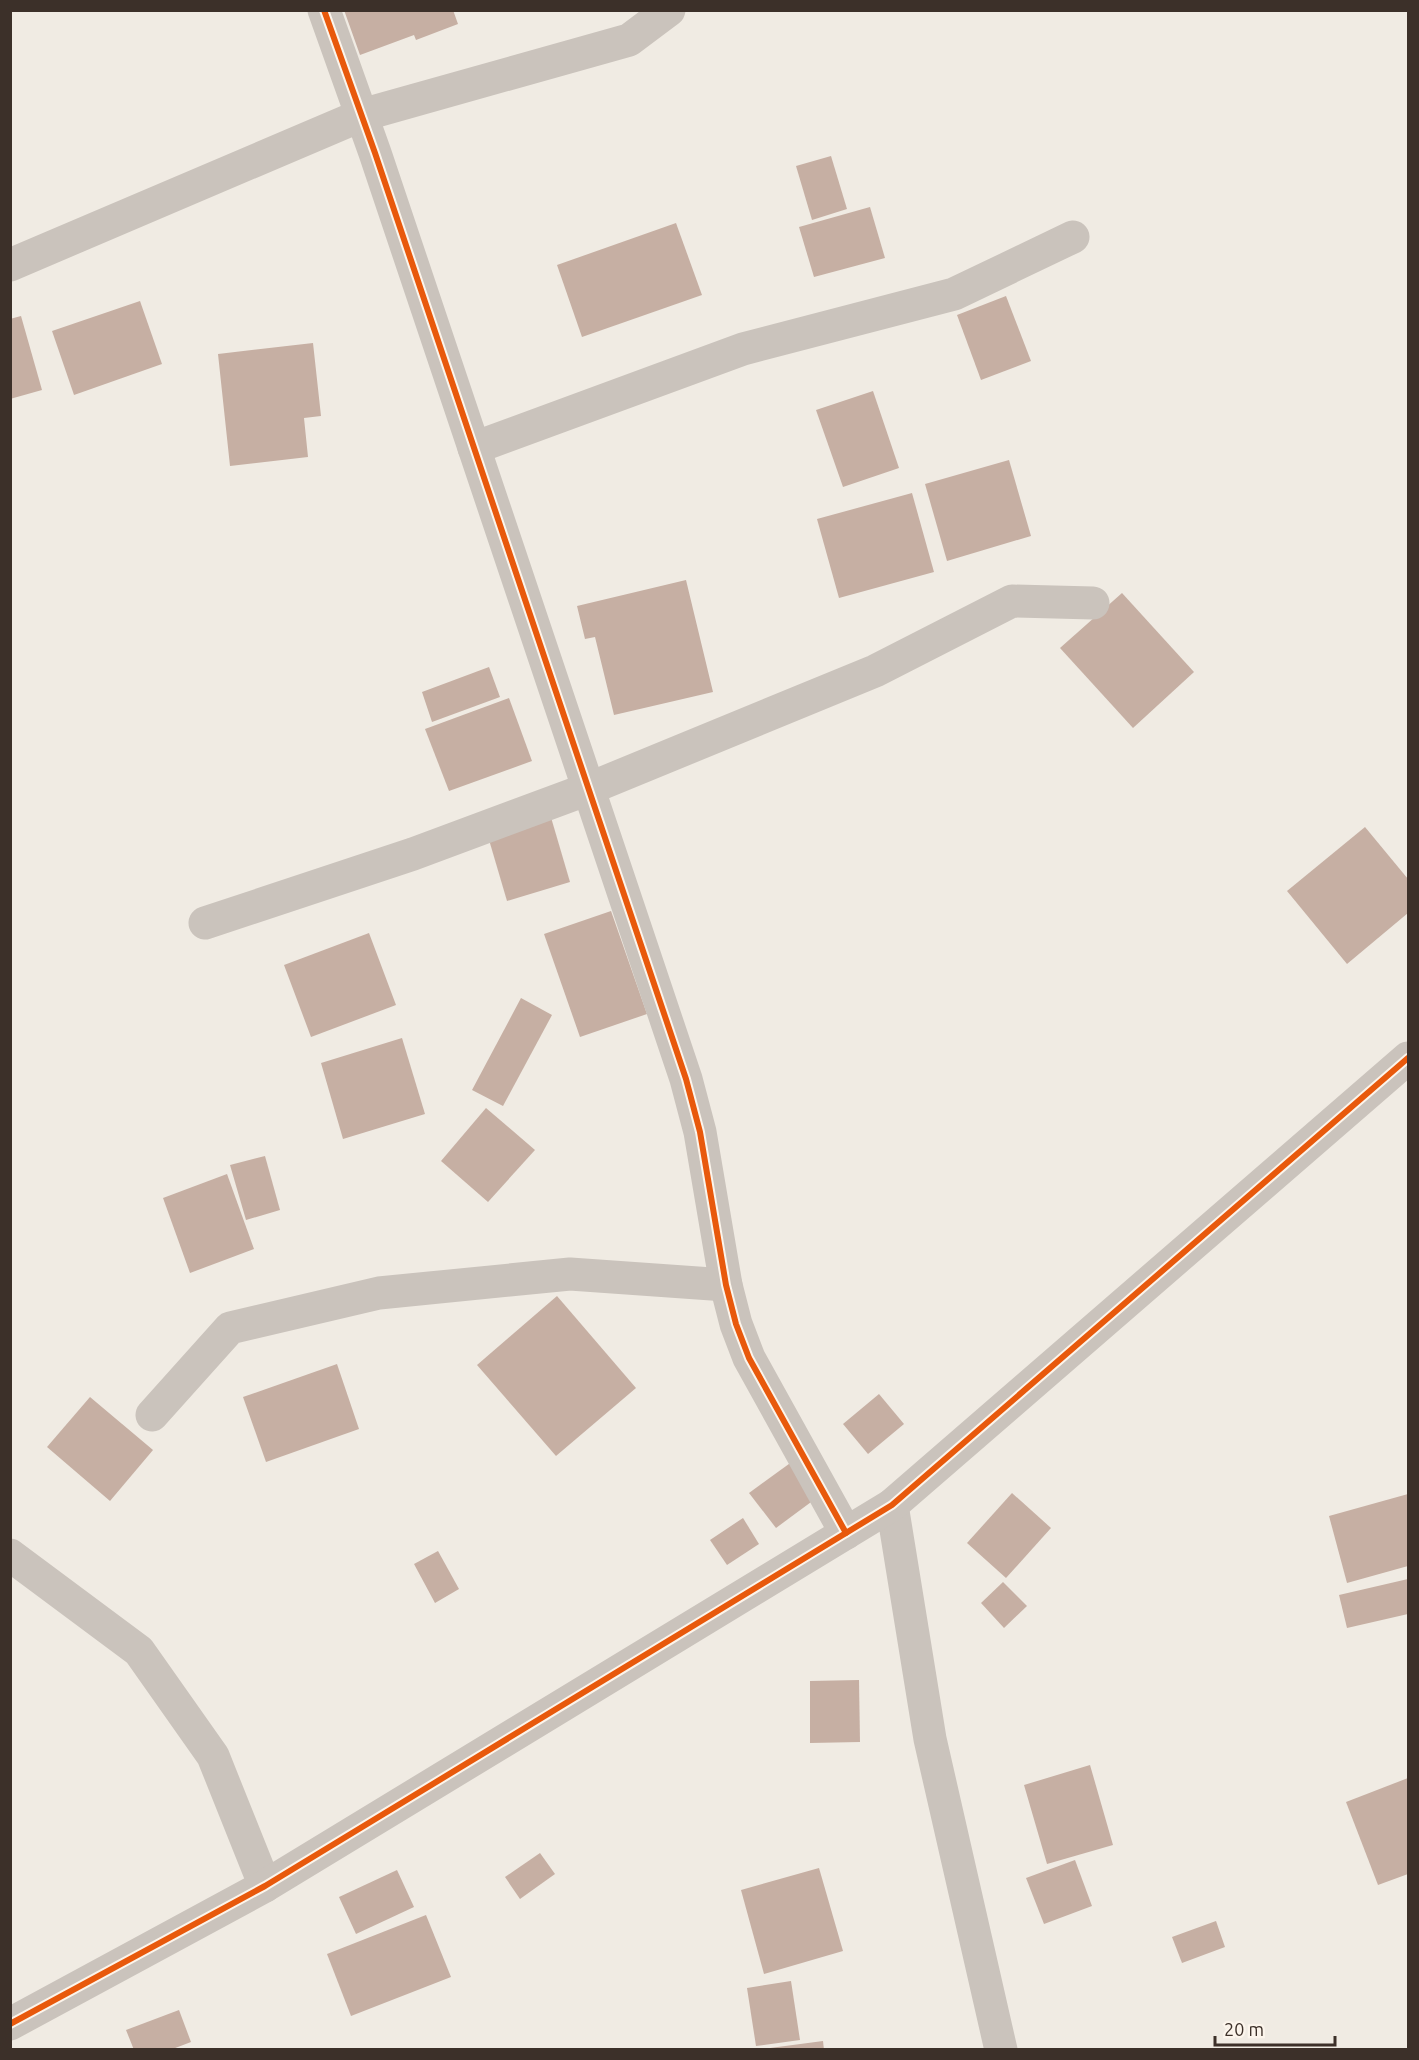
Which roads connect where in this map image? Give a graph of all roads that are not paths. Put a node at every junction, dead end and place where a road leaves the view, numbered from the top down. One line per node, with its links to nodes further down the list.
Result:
1 (324, 10): 3 (street)
2 (669, 10): 3 (street)
3 (362, 115): 5 (street); 6 (street)
4 (1073, 237): 6 (street)
5 (10, 265)
6 (474, 448): 8 (street)
7 (1094, 603): 8 (street)
8 (588, 789): 9 (street); 11 (street)
9 (205, 923)
10 (1408, 1058): 13 (street)
11 (726, 1285): 12 (street); 14 (street)
12 (152, 1415)
13 (891, 1505): 14 (street); 18 (street)
14 (846, 1533): 16 (street)
15 (10, 1555): 16 (street)
16 (265, 1886): 17 (street)
17 (10, 2024)
18 (1001, 2049)

